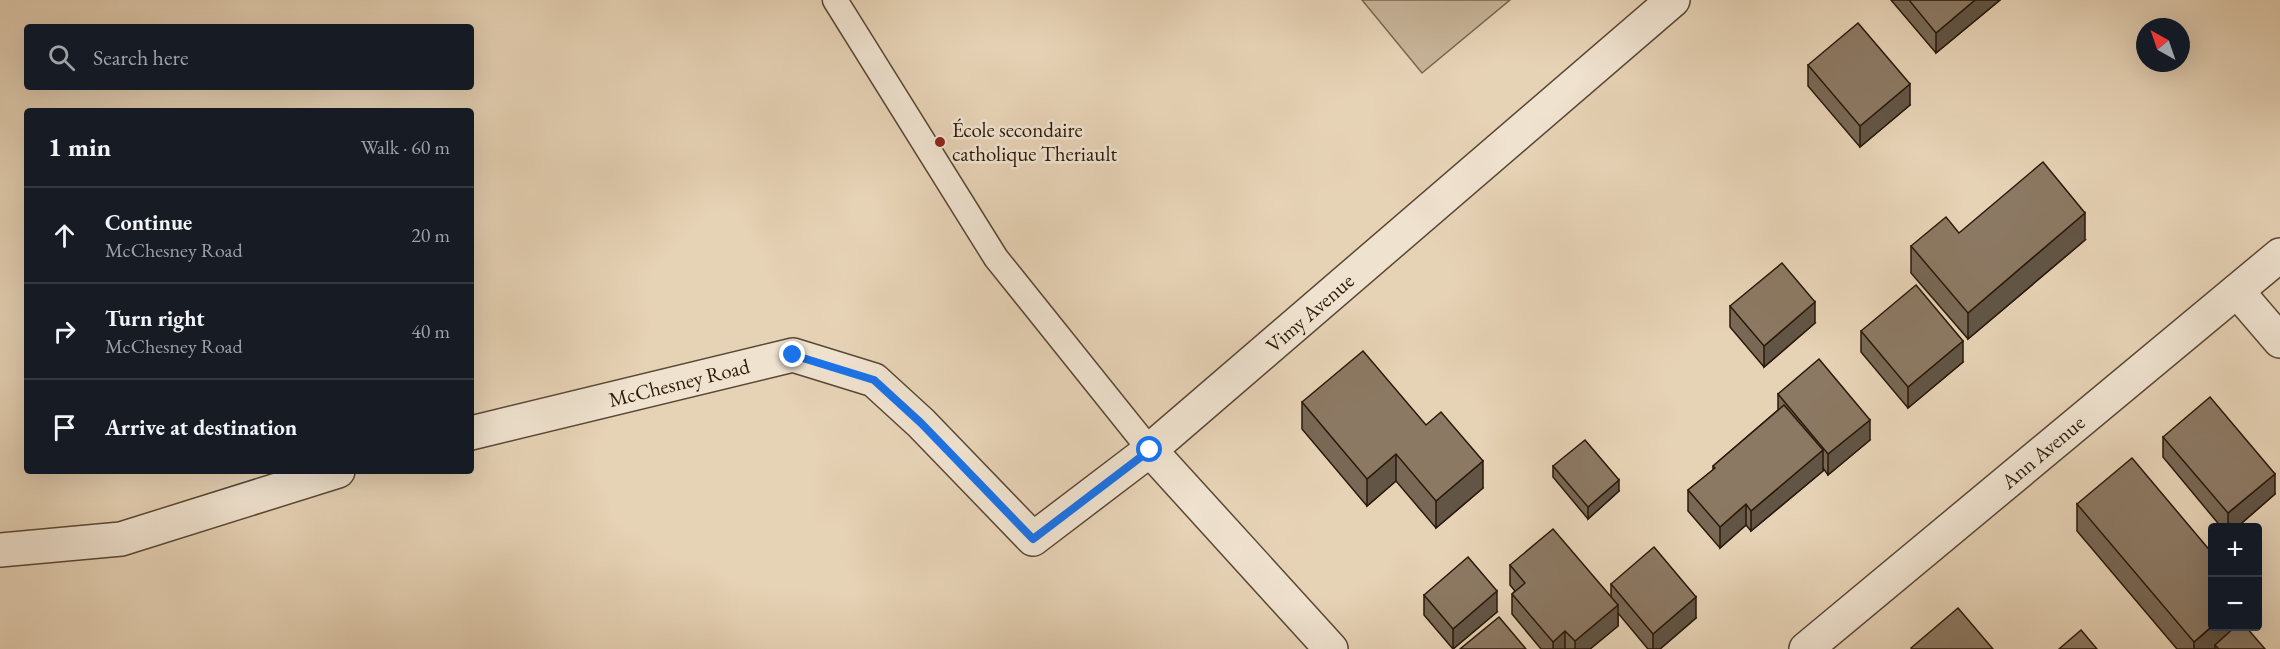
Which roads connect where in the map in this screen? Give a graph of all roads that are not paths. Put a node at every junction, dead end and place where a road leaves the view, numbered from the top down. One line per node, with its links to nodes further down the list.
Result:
1 (835, 0): 7 (lane)
2 (1672, 0): 7 (street, Vimy Avenue)
3 (2280, 255): 4 (street, Ann Avenue)
4 (2237, 291): 5 (street); 11 (street, Ann Avenue)
5 (2280, 341)
6 (474, 432): 7 (street, McChesney Road)
7 (1150, 450): 10 (street)
8 (328, 474): 9 (street)
9 (0, 550)
10 (1331, 649)
11 (1806, 649)

